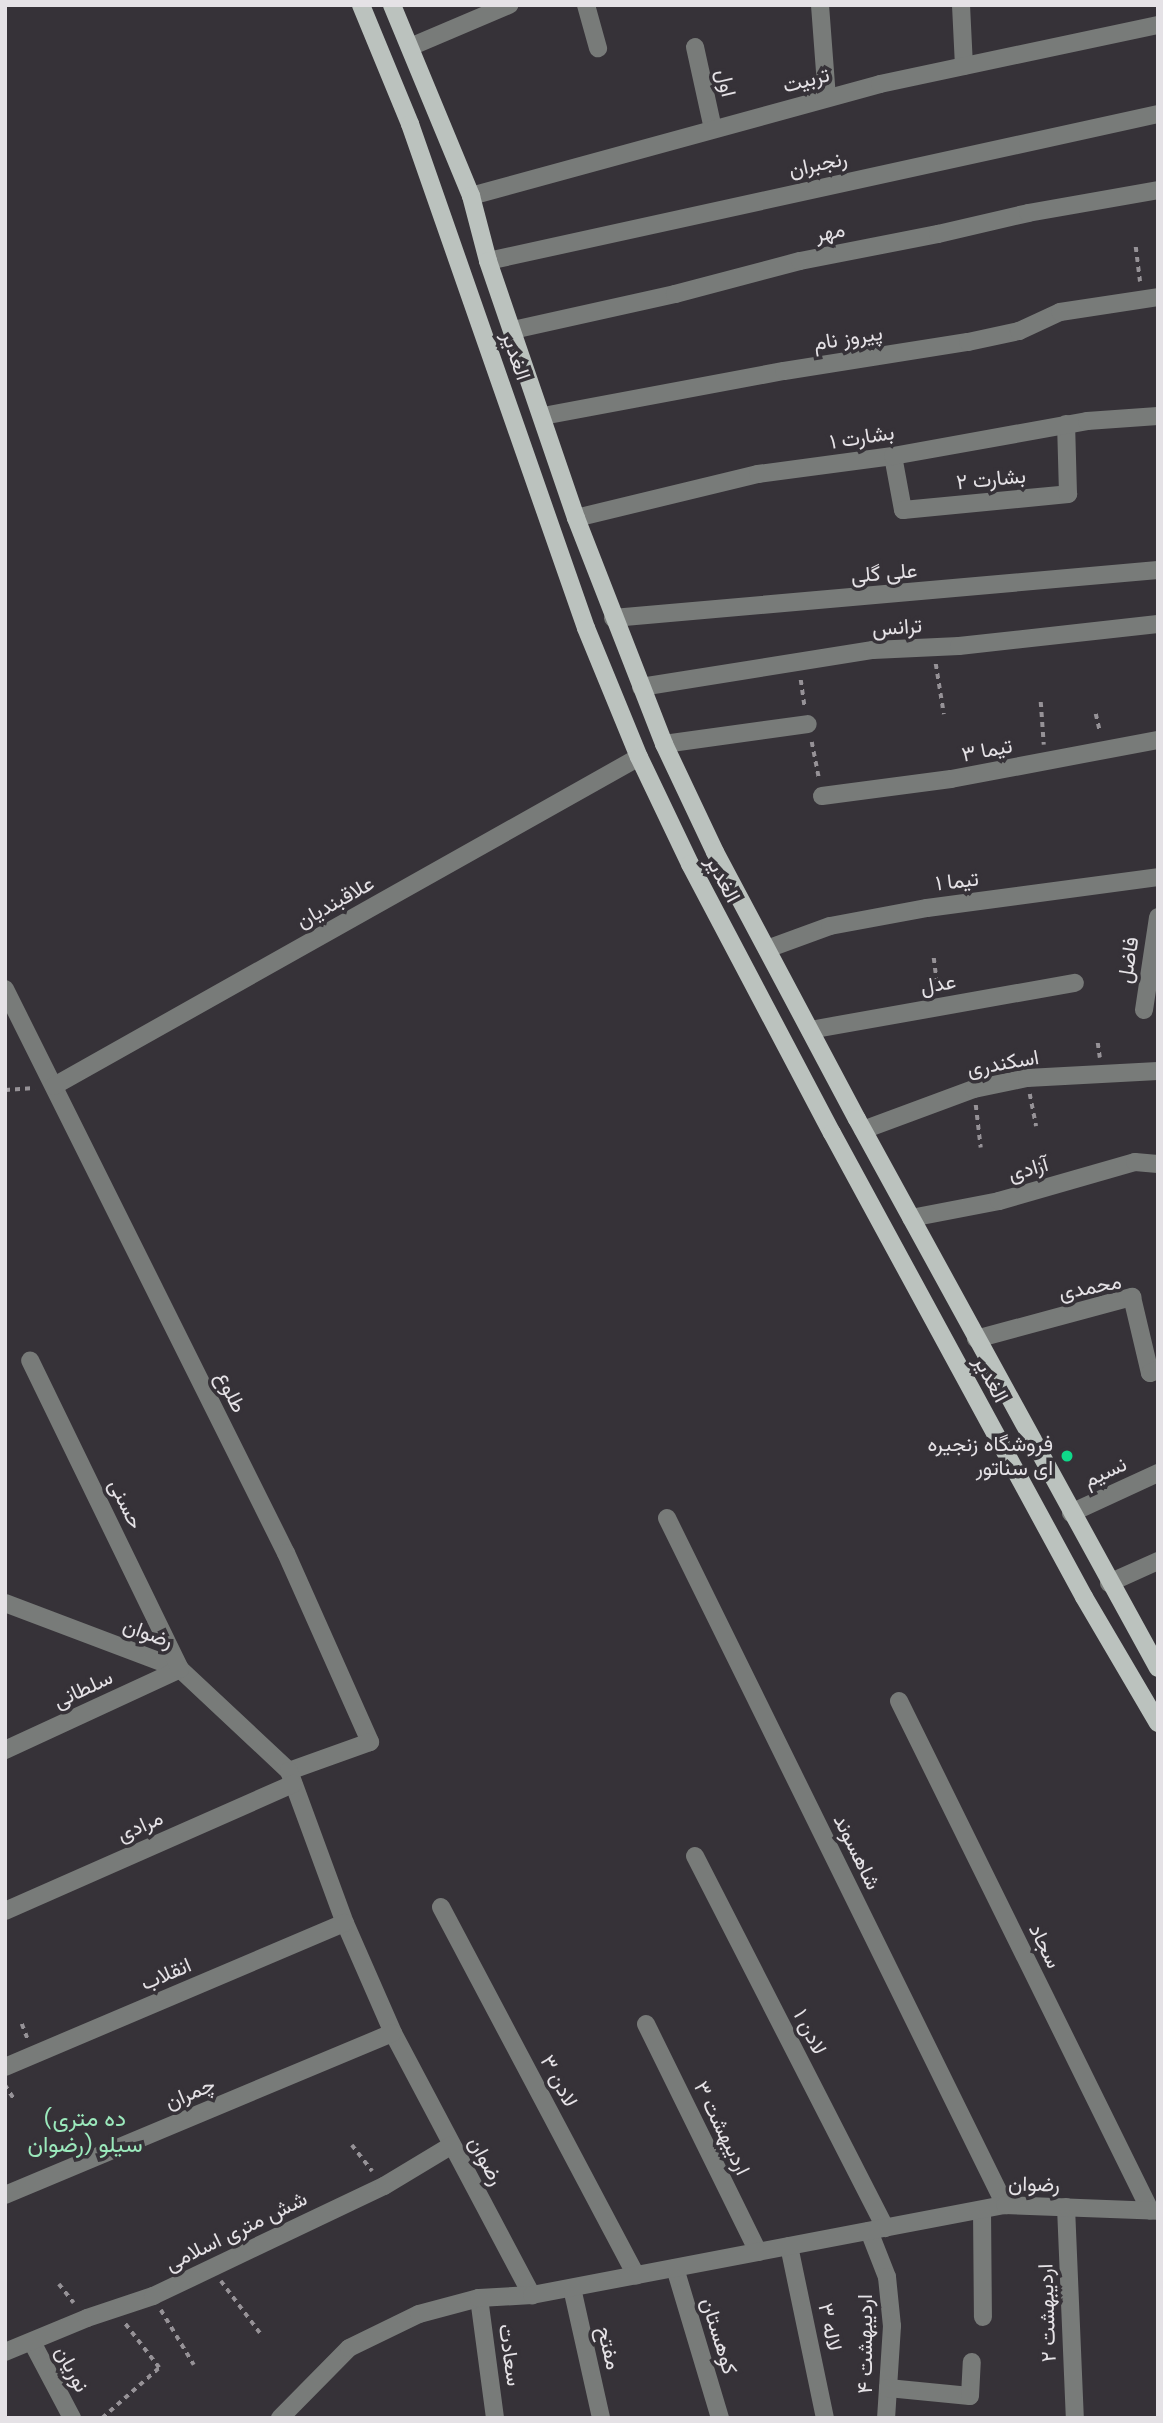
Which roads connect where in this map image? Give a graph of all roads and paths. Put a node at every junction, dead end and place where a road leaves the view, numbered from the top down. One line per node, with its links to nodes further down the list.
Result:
1 (362, 5): 36 (main road, الغدیر)
2 (392, 5): 8 (main road, الغدیر)
3 (509, 5): 8 (street)
4 (586, 5): 10 (street)
5 (820, 5): 12 (street)
6 (961, 5): 11 (street)
7 (1158, 25): 11 (street, تربیت)
8 (410, 47): 16 (main road, الغدیر)
9 (695, 47): 14 (street, اول)
10 (598, 48)
11 (964, 66): 12 (street, تربیت)
12 (827, 98): 14 (street, تربیت)
13 (1158, 114): 18 (street, رنجبران)
14 (713, 129): 16 (street, تربیت)
15 (1158, 190): 20 (street, مهر)
16 (471, 196): 18 (main road, الغدیر)
17 (1136, 247): 19 (path)
18 (488, 261): 20 (main road, الغدیر)
19 (1150, 298): 21 (street, پیروز نام)
20 (513, 330): 21 (main road, الغدیر)
21 (543, 416): 25 (main road, الغدیر)
22 (1158, 416): 23 (street, بشارت ۱)
23 (1066, 424): 24 (street, بشارت ۱); 24 (street, بشارت ۲)
24 (893, 456): 25 (street, بشارت ۱)
25 (576, 518): 27 (main road, الغدیر)
26 (1158, 570): 27 (street, علی گلی)
27 (613, 618): 30 (main road, الغدیر)
28 (1158, 624): 29 (street, ترانس)
29 (934, 648): 30 (street, ترانس); 32 (path)
30 (641, 687): 35 (main road, الغدیر)
31 (1041, 702): 37 (path)
32 (944, 714)
33 (808, 724): 35 (street)
34 (1158, 740): 37 (street, تیما ۳)
35 (664, 744): 36 (main road); 41 (main road, الغدیر)
36 (639, 757): 50 (street, علاقبندیان); 70 (main road, الغدیر)
37 (1045, 762): 38 (street, تیما ۳)
38 (822, 796)
39 (1158, 877): 41 (street, تیما ۱)
40 (1158, 918): 46 (street, فاضل)
41 (767, 949): 47 (main road, الغدیر)
42 (934, 958): 45 (path)
43 (1075, 983): 45 (street, عدل)
44 (5, 989): 50 (street, طلوع)
45 (939, 1006): 47 (street, عدل)
46 (1144, 1010)
47 (810, 1030): 54 (main road, الغدیر)
48 (1158, 1071): 49 (street, اسکندری)
49 (1027, 1079): 51 (street, اسکندری); 53 (path)
50 (54, 1086): 52 (path); 72 (street, طلوع)
51 (974, 1089): 54 (street, اسکندری); 55 (path)
52 (5, 1090)
53 (1036, 1126)
54 (863, 1130): 57 (main road, الغدیر)
55 (981, 1148)
56 (1158, 1164): 57 (street, آزادی)
57 (911, 1218): 58 (main road, الغدیر)
58 (976, 1339): 60 (street, محمدی); 62 (main road, الغدیر)
59 (30, 1360): 68 (street, حسنی)
60 (1158, 1370)
61 (1158, 1473): 62 (street, نسیم)
62 (1070, 1513): 65 (main road, الغدیر)
63 (667, 1518): 86 (street, شاهسوند)
64 (1158, 1561): 65 (street)
65 (1109, 1583): 67 (main road, الغدیر)
66 (7, 1606): 68 (street, رضوان)
67 (1158, 1668)
68 (180, 1669): 71 (street, سلطانی); 72 (street, رضوان)
69 (899, 1701): 89 (street, سجاد)
70 (1158, 1723)
71 (5, 1749)
72 (291, 1777): 75 (street, مرادی); 76 (street, رضوان)
73 (695, 1856): 90 (street, لادن ۱)
74 (441, 1907): 95 (street, لادن ۳)
75 (5, 1911)
76 (345, 1923): 78 (street, رضوان); 79 (street, انقلاب)
77 (646, 2024): 92 (street, اردیبهشت ۳)
78 (393, 2034): 83 (street, رضوان); 85 (street, چمران)
79 (5, 2067)
80 (5, 2085): 81 (path)
81 (14, 2099)
82 (352, 2145): 84 (path)
83 (452, 2145): 84 (street, شش متری اسلامی); 98 (street, رضوان)
84 (384, 2186): 93 (street, شش متری اسلامی)
85 (5, 2195)
86 (1005, 2205): 87 (street, رضوان); 88 (street, رضوان)
87 (1066, 2207): 89 (street, رضوان); 118 (street, اردیبهشت ۲)
88 (982, 2210): 90 (street, رضوان); 102 (street)
89 (1154, 2211)
90 (877, 2230): 91 (street, رضوان); 109 (street, اردیبهشت ۴)
91 (789, 2246): 92 (street, رضوان); 116 (street, لاله ۳)
92 (758, 2252): 94 (street, رضوان)
93 (211, 2268): 99 (street, شش متری اسلامی); 104 (path)
94 (675, 2268): 95 (street, رضوان); 115 (street, کوهستان)
95 (636, 2276): 97 (street, رضوان)
96 (59, 2284): 103 (path)
97 (572, 2288): 98 (street, رضوان); 114 (street, مفتح)
98 (532, 2295): 100 (street)
99 (153, 2296): 101 (street, شش متری اسلامی); 108 (path)
100 (479, 2298): 112 (street); 113 (street, سعادت)
101 (115, 2311): 103 (street, شش متری اسلامی); 111 (path)
102 (983, 2317)
103 (87, 2318): 105 (street, شش متری اسلامی)
104 (260, 2333)
105 (32, 2342): 106 (street, شش متری اسلامی); 110 (street, نوریان)
106 (5, 2352)
107 (972, 2362): 109 (street)
108 (194, 2365)
109 (888, 2388): 117 (street, اردیبهشت ۴)
110 (72, 2418)
111 (102, 2418)
112 (280, 2418)
113 (495, 2418)
114 (601, 2418)
115 (720, 2418)
116 (825, 2418)
117 (886, 2418)
118 (1075, 2418)

